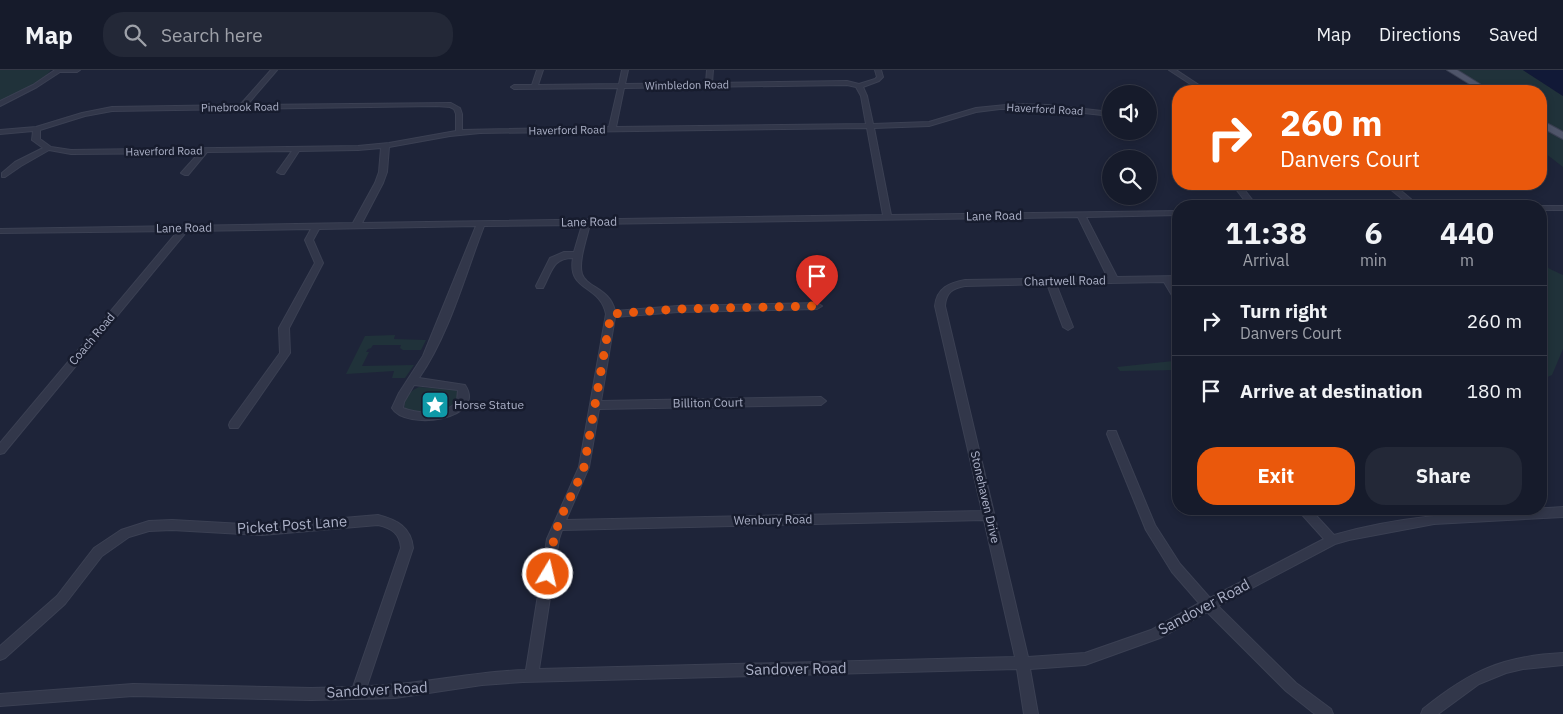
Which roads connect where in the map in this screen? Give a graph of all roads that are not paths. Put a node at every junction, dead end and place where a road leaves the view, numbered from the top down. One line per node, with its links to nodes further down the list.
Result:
1 (58, 70): 2 (street); 17 (street)
2 (77, 70)
3 (274, 70): 18 (street)
4 (540, 70): 16 (street)
5 (625, 70): 13 (street)
6 (710, 70): 10 (street)
7 (878, 70): 14 (street)
8 (1172, 70): 11 (street)
9 (1451, 70): 12 (main road)
10 (709, 85): 13 (street, Wimbledon Road); 14 (street, Wimbledon Road)
11 (1196, 85)
12 (1477, 85)
13 (622, 86): 16 (street, Wimbledon Road); 23 (street)
14 (859, 86): 20 (street)
15 (514, 87): 16 (street, Wimbledon Road)
16 (534, 87)
17 (0, 104)
18 (242, 107): 22 (street, Pinebrook Road); 25 (street, Pinebrook Road)
19 (1102, 113): 20 (street, Haverford Road)
20 (870, 126): 23 (street, Haverford Road); 42 (street)
21 (1547, 127): 26 (main road)
22 (37, 129): 24 (street, Pinebrook Road); 28 (street)
23 (612, 129): 25 (street, Haverford Road)
24 (0, 132)
25 (458, 132): 27 (street, Haverford Road)
26 (1563, 136)
27 (385, 146): 29 (street, Haverford Road); 46 (street)
28 (48, 148): 30 (street, Haverford Road); 33 (street)
29 (298, 148): 30 (street, Haverford Road); 31 (street)
30 (205, 150): 32 (street)
31 (281, 172)
32 (185, 174)
33 (5, 175)
34 (1241, 190): 36 (street)
35 (1395, 190): 37 (street)
36 (1248, 200)
37 (1408, 200)
38 (1547, 208): 39 (street)
39 (1563, 208)
40 (1172, 213): 41 (street, Lane Road)
41 (1081, 215): 42 (street, Lane Road); 50 (street)
42 (888, 218): 43 (street, Lane Road)
43 (587, 222): 44 (street, Lane Road); 49 (street)
44 (481, 224): 46 (street, Lane Road); 60 (street)
45 (316, 226): 46 (street, Lane Road); 47 (street, Lane Road); 63 (street)
46 (356, 226)
47 (185, 228): 48 (street, Lane Road); 65 (street, Coach Road)
48 (0, 231)
49 (579, 255): 54 (street); 58 (street)
50 (1114, 280): 51 (street, Chartwell Road); 53 (street, Chartwell Road)
51 (1168, 280): 52 (street, Chartwell Road); 56 (street)
52 (1172, 280)
53 (1050, 281): 55 (street, Chartwell Road); 59 (street)
54 (540, 286)
55 (952, 286): 68 (street, Stonehaven Drive)
56 (1172, 287)
57 (817, 306): 58 (street)
58 (611, 314): 62 (street)
59 (1068, 327)
60 (413, 381): 60 (street)
61 (821, 401): 62 (street, Billiton Court)
62 (595, 405): 71 (street)
63 (234, 425)
64 (1112, 434): 73 (street)
65 (0, 450)
66 (1547, 512): 67 (street, Sandover Road)
67 (1563, 512)
68 (988, 515): 71 (street, Wenbury Road); 76 (street, Stonehaven Drive)
69 (1309, 515): 72 (street)
70 (1453, 515): 72 (street, Sandover Road)
71 (558, 525): 77 (street)
72 (1332, 540): 73 (street, Sandover Road)
73 (1210, 606): 76 (street, Sandover Road); 81 (street)
74 (0, 654): 78 (street, Picket Post Lane)
75 (1563, 659): 82 (street)
76 (1023, 664): 77 (street, Sandover Road); 80 (street, Stonehaven Drive)
77 (532, 676): 78 (street, Sandover Road)
78 (358, 693): 79 (street, Sandover Road)
79 (0, 700)
80 (1031, 714)
81 (1326, 714)
82 (1428, 714)

